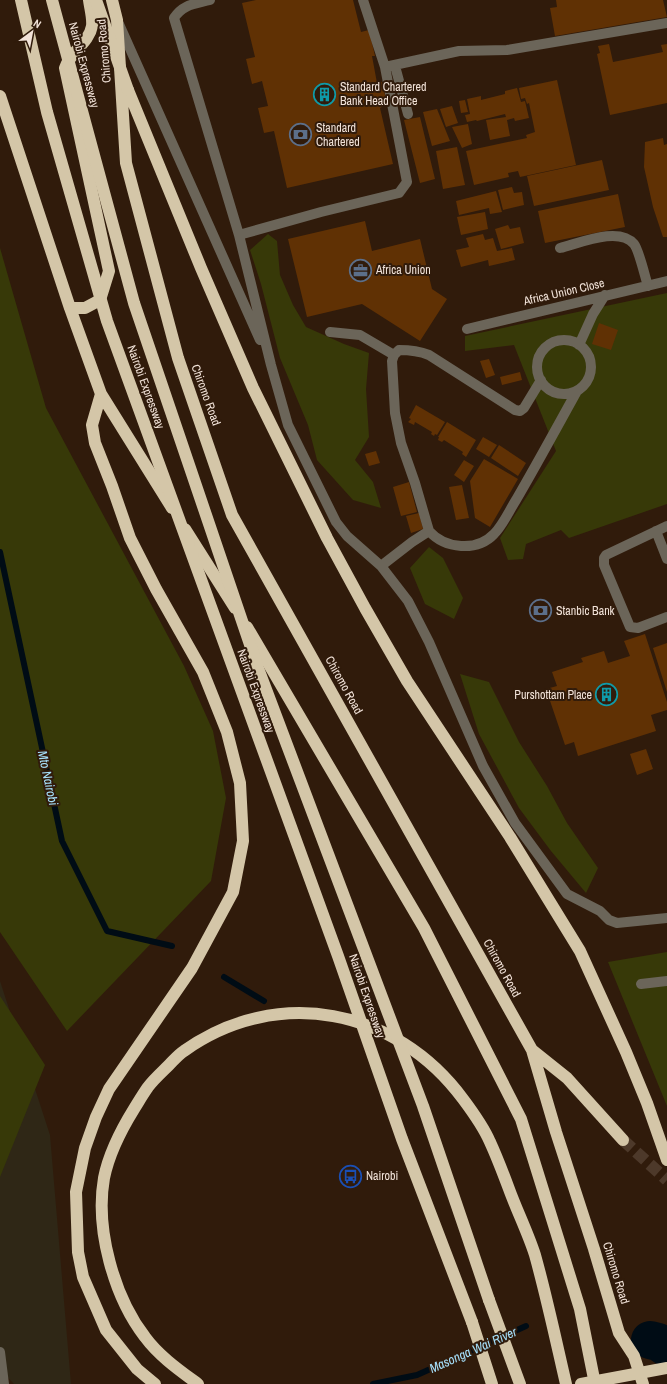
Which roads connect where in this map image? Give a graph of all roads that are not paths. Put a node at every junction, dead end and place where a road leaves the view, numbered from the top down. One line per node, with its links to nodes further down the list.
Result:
1 (21, 0): 44 (highway, Nairobi Expressway, bridge)
2 (52, 0): 45 (highway, Nairobi Expressway, bridge)
3 (89, 0): 18 (highway)
4 (96, 0): 38 (highway, bridge)
5 (112, 0): 8 (highway, Chiromo Road)
6 (210, 0): 13 (lane)
7 (362, 0): 10 (lane)
8 (117, 20): 23 (lane); 36 (highway, Chiromo Road)
9 (667, 23): 10 (lane)
10 (390, 66): 12 (lane); 13 (lane)
11 (0, 96): 18 (highway)
12 (408, 114)
13 (239, 235): 23 (lane)
14 (560, 248): 16 (lane)
15 (667, 281): 16 (lane, Africa Union Close)
16 (648, 286): 17 (lane, Africa Union Close)
17 (605, 295): 19 (lane, Africa Union Close); 21 (lane)
18 (70, 308): 26 (highway)
19 (467, 328)
20 (330, 332): 22 (lane)
21 (579, 345): 24 (lane); 25 (lane)
22 (394, 355): 24 (lane); 28 (lane)
23 (271, 365): 31 (lane)
24 (541, 380): 25 (lane)
25 (577, 390): 28 (lane)
26 (101, 394): 42 (highway); 48 (highway)
27 (667, 526): 29 (lane)
28 (429, 531): 31 (lane)
29 (656, 531): 30 (lane); 32 (lane)
30 (667, 560)
31 (381, 566): 33 (lane)
32 (667, 617)
33 (667, 918)
34 (667, 981): 35 (lane)
35 (641, 984)
36 (532, 1050): 37 (highway); 49 (highway, Chiromo Road)
37 (623, 1140)
38 (667, 1160)
39 (0, 1352): 41 (lane)
40 (667, 1368): 47 (highway, bridge)
41 (4, 1384)
42 (155, 1384)
43 (198, 1384): 46 (highway)
44 (492, 1384)
45 (520, 1384)
46 (566, 1384)
47 (581, 1384)
48 (595, 1384)
49 (643, 1384)

